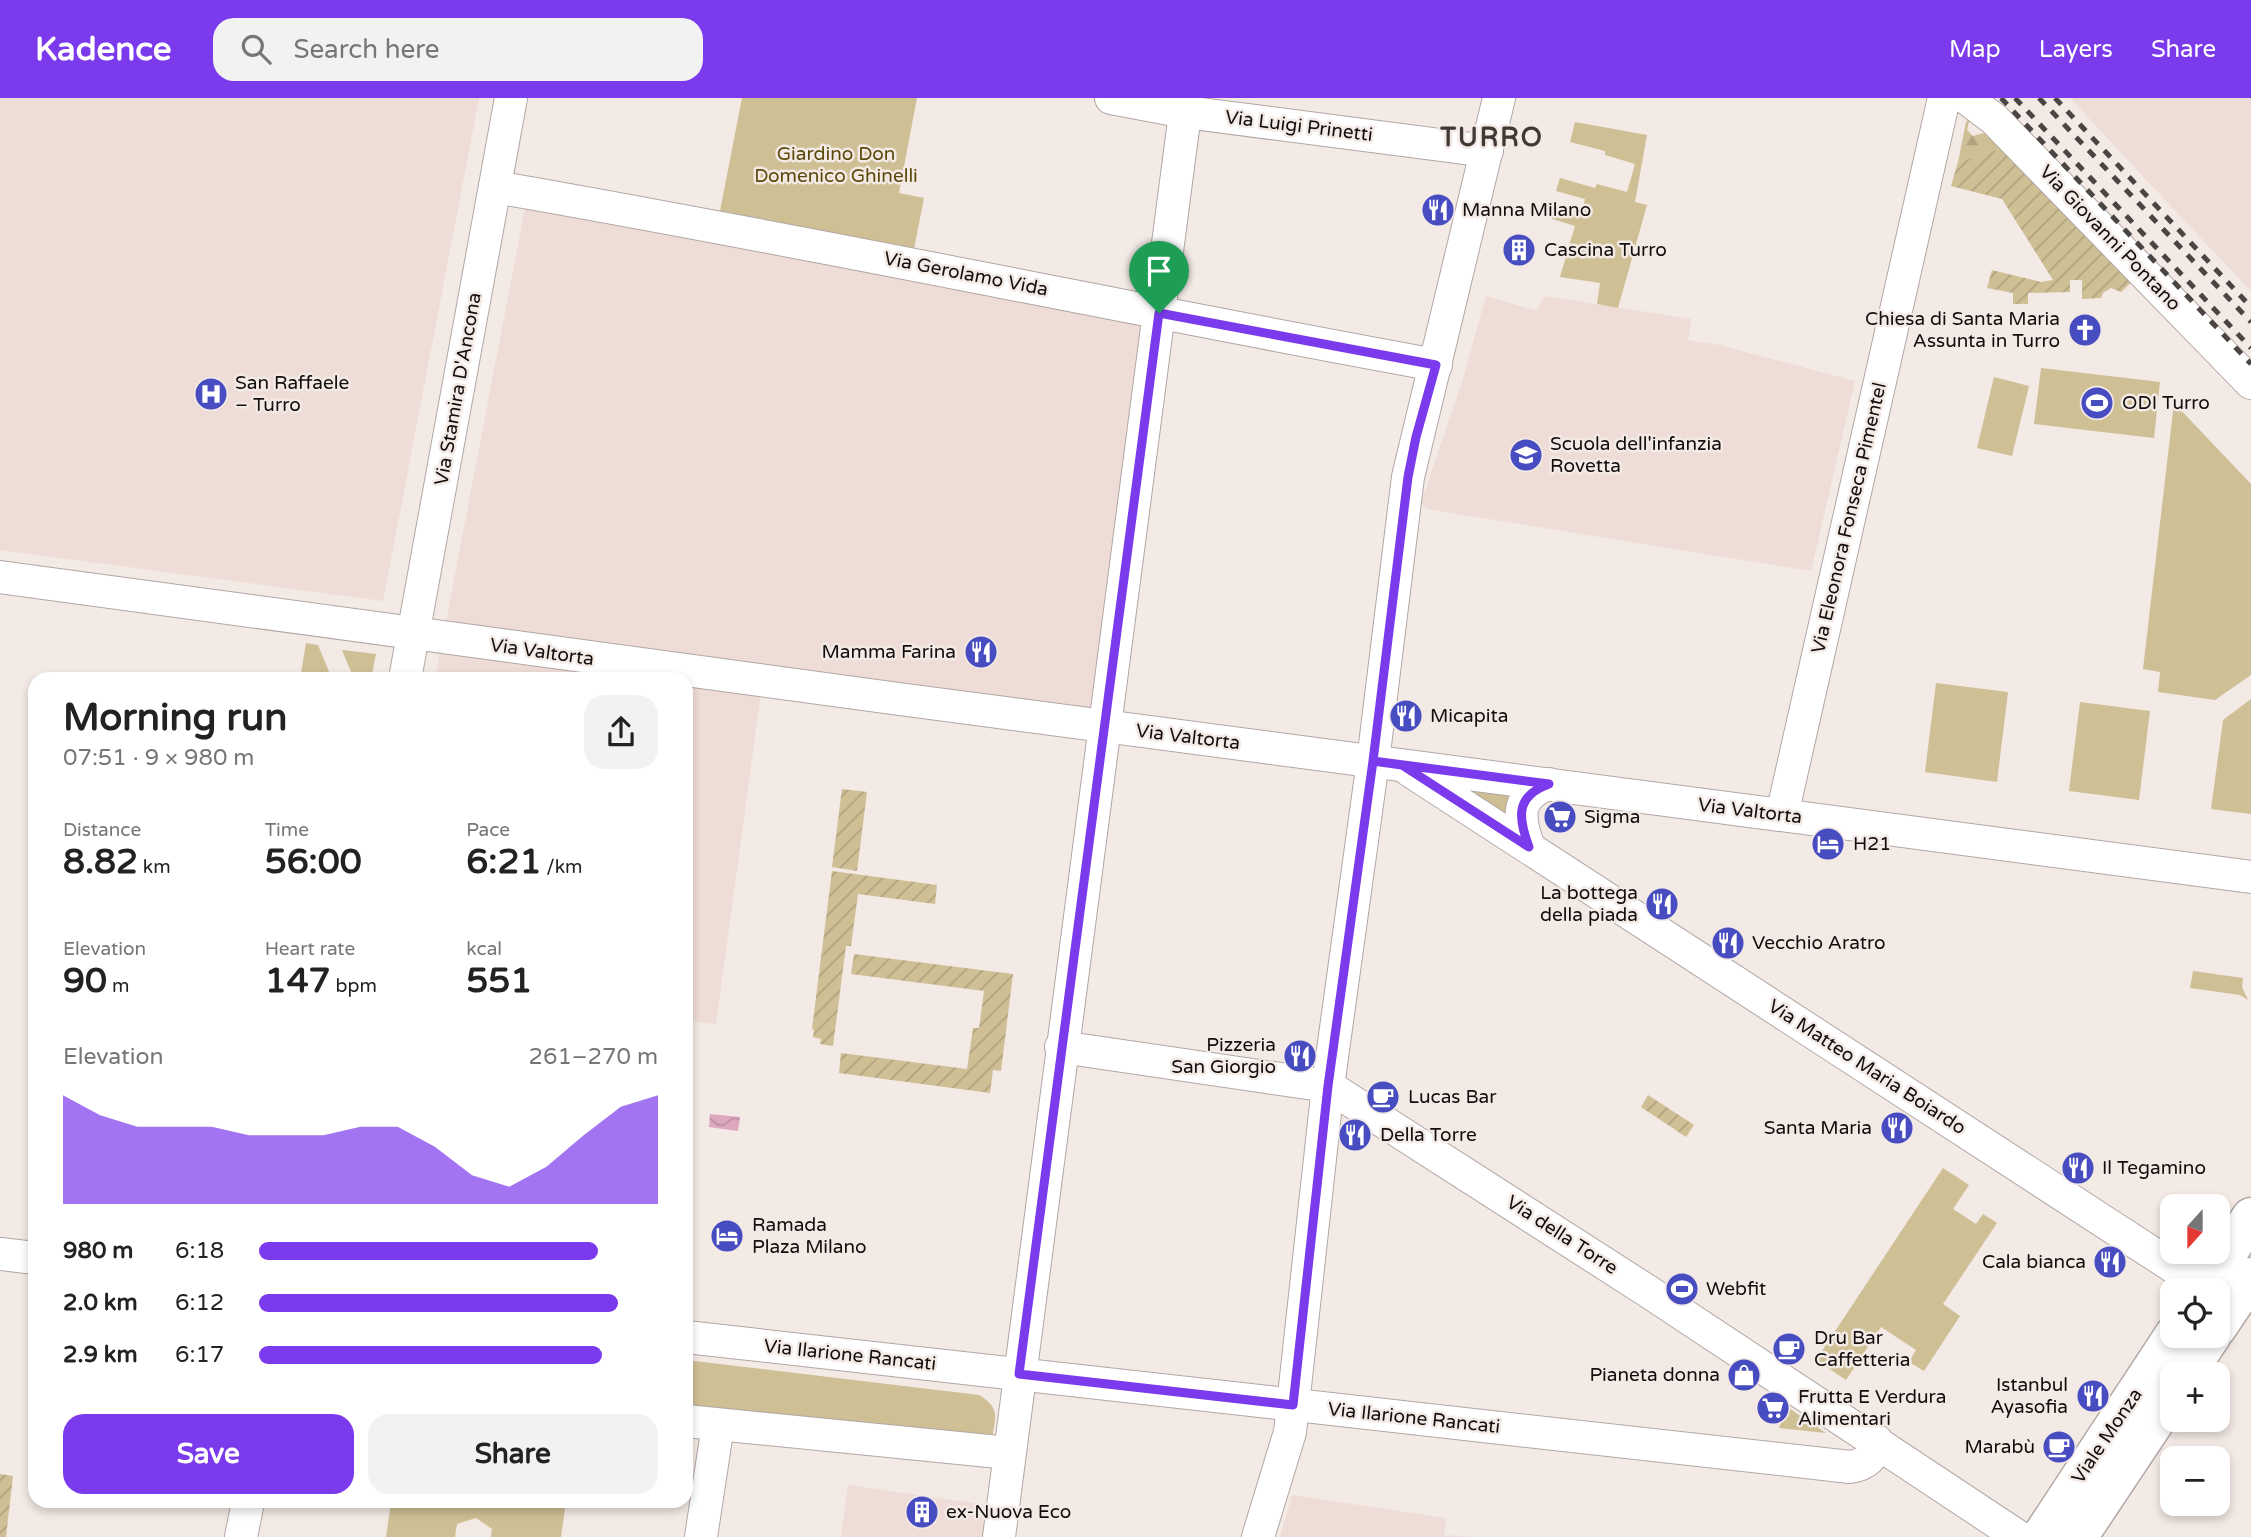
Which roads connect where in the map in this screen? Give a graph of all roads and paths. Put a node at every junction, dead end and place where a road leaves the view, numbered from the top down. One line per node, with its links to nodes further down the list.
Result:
1 (511, 98): 8 (street, Via Stamira D'Ancona)
2 (1111, 98): 6 (street, Via Luigi Prinetti)
3 (1499, 98): 7 (street)
4 (1944, 98): 18 (street, Via Eleonora Fonseca Pimentel)
5 (1966, 98): 11 (street, Via Giovanni Pontano)
6 (1186, 105): 7 (street, Via Luigi Prinetti); 9 (street)
7 (1487, 151): 10 (street)
8 (495, 187): 9 (street, Via Gerolamo Vida); 13 (street, Via Stamira D'Ancona)
9 (1159, 313): 10 (street, Via Gerolamo Vida); 15 (street)
10 (1436, 365): 16 (street)
11 (2251, 383)
12 (0, 577): 13 (street, Via Valtorta)
13 (413, 635): 14 (street, Via Stamira D'Ancona); 15 (street, Via Valtorta)
14 (406, 672)
15 (1105, 726): 16 (street, Via Valtorta); 21 (street)
16 (1387, 763): 17 (street, Via Valtorta); 19 (street, Via Matteo Maria Boiardo); 22 (street)
17 (1549, 784): 18 (street, Via Valtorta); 19 (street)
18 (1782, 815): 20 (street, Via Valtorta)
19 (1529, 847): 26 (street, Via Matteo Maria Boiardo)
20 (2251, 877)
21 (1061, 1047): 22 (street, Via della Torre); 30 (street)
22 (1328, 1086): 31 (street); 35 (street, Via della Torre)
23 (2251, 1217): 27 (main road)
24 (0, 1254): 25 (street)
25 (28, 1257)
26 (2184, 1278)
27 (2228, 1278)
28 (693, 1338): 30 (street, Via Ilarione Rancati)
29 (2165, 1348): 43 (main road, Viale Monza)
30 (1019, 1374): 31 (street, Via Ilarione Rancati); 36 (street)
31 (1293, 1405): 35 (street, Via Ilarione Rancati); 41 (street)
32 (2160, 1414): 44 (main road, Viale Monza)
33 (693, 1422): 34 (street)
34 (718, 1425): 36 (street); 39 (street)
35 (1877, 1441): 42 (street, Via della Torre)
36 (1009, 1453): 40 (street)
37 (247, 1508): 38 (street)
38 (241, 1537)
39 (701, 1537)
40 (999, 1537)
41 (1258, 1537)
42 (2019, 1537)
43 (2040, 1537)
44 (2078, 1537)

